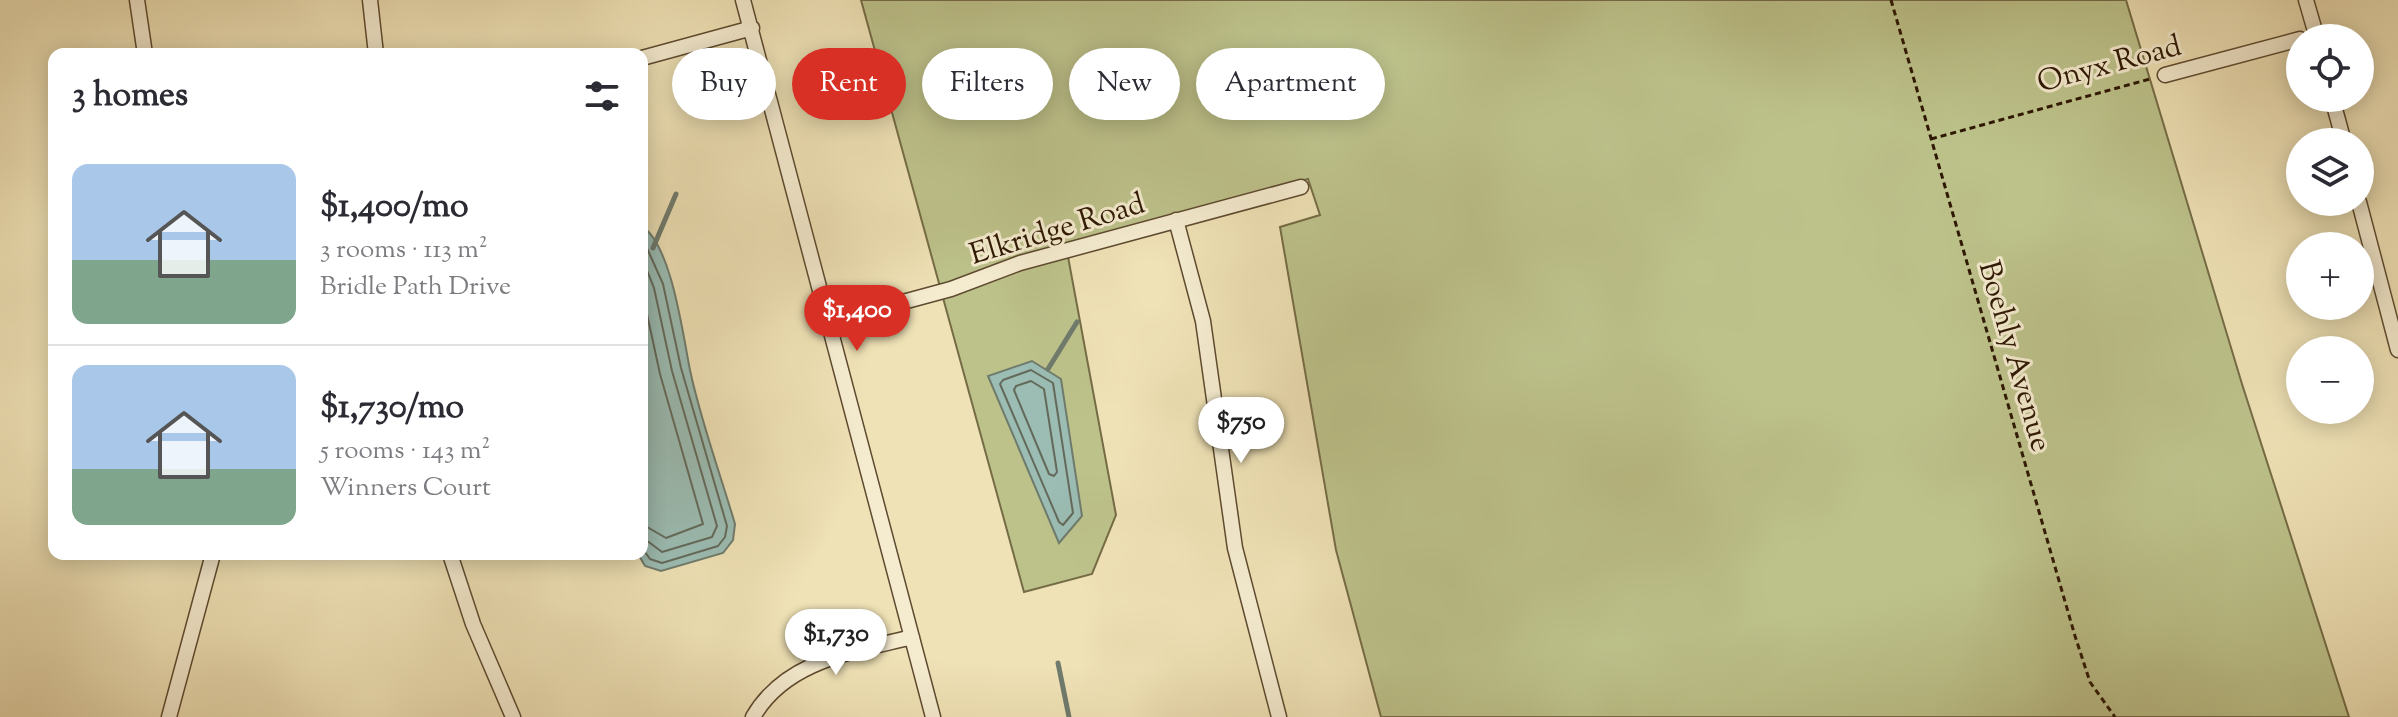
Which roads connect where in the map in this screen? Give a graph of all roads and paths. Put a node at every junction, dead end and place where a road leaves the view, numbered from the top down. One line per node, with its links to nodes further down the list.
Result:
1 (137, 0): 9 (street)
2 (370, 0): 10 (street)
3 (743, 0): 7 (street)
4 (1891, 0): 13 (path, Boehly Avenue)
5 (2306, 0): 6 (street)
6 (2308, 24)
7 (752, 28): 11 (street); 17 (street)
8 (2286, 43): 12 (street, Onyx Road)
9 (144, 48)
10 (375, 48)
11 (648, 56)
12 (2165, 75): 13 (path, Onyx Road)
13 (1931, 139): 27 (path, Boehly Avenue)
14 (1301, 187): 16 (street, Elkridge Road)
15 (2363, 216): 18 (street)
16 (1176, 220): 17 (street, Elkridge Road); 26 (street)
17 (829, 322): 21 (street)
18 (2398, 350)
19 (211, 560): 22 (street)
20 (452, 560): 23 (street)
21 (912, 637): 24 (street); 25 (street)
22 (169, 717)
23 (513, 717)
24 (753, 717)
25 (933, 717)
26 (1279, 717)
27 (2115, 717)

